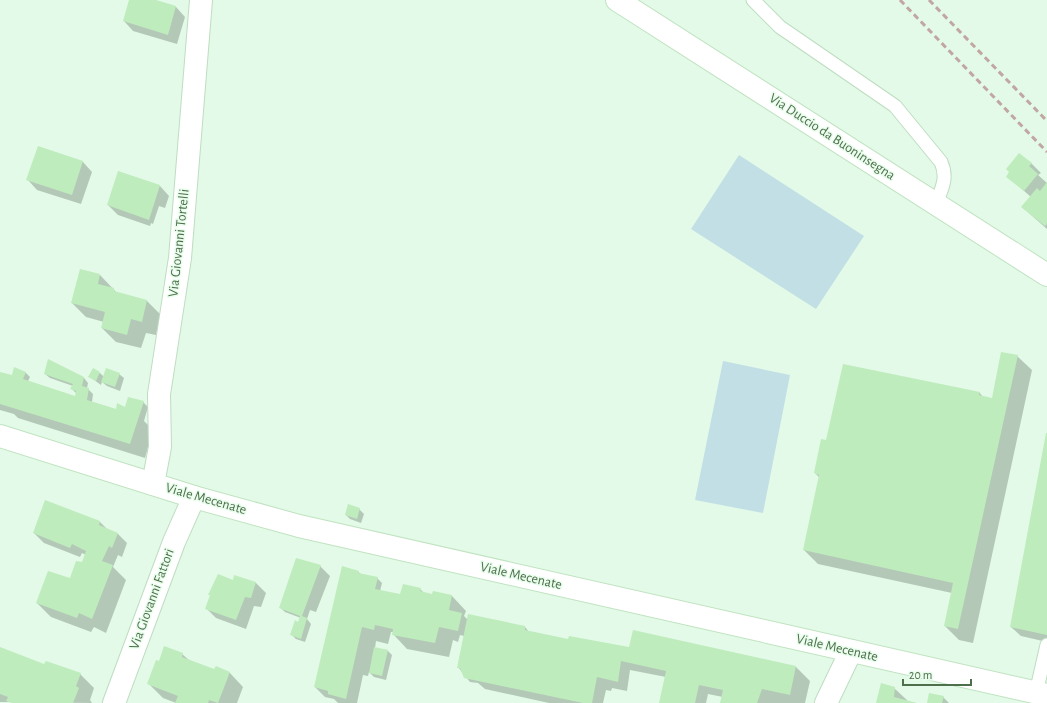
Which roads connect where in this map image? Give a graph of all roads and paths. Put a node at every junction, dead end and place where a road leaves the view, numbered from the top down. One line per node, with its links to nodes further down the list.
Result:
1 (201, 0): 7 (main road, Via Giovanni Tortelli)
2 (617, 0): 4 (main road, Via Duccio da Buoninsegna)
3 (753, 0): 4 (lane)
4 (936, 204): 5 (main road, Via Duccio da Buoninsegna)
5 (1047, 274)
6 (0, 436): 7 (main road, Viale Mecenate)
7 (153, 484): 8 (main road, Viale Mecenate)
8 (194, 497): 10 (main road, Viale Mecenate); 12 (main road, Via Giovanni Fattori)
9 (1047, 645): 11 (lane)
10 (851, 651): 11 (main road, Viale Mecenate); 13 (main road)
11 (1042, 694)
12 (114, 703)
13 (826, 703)

